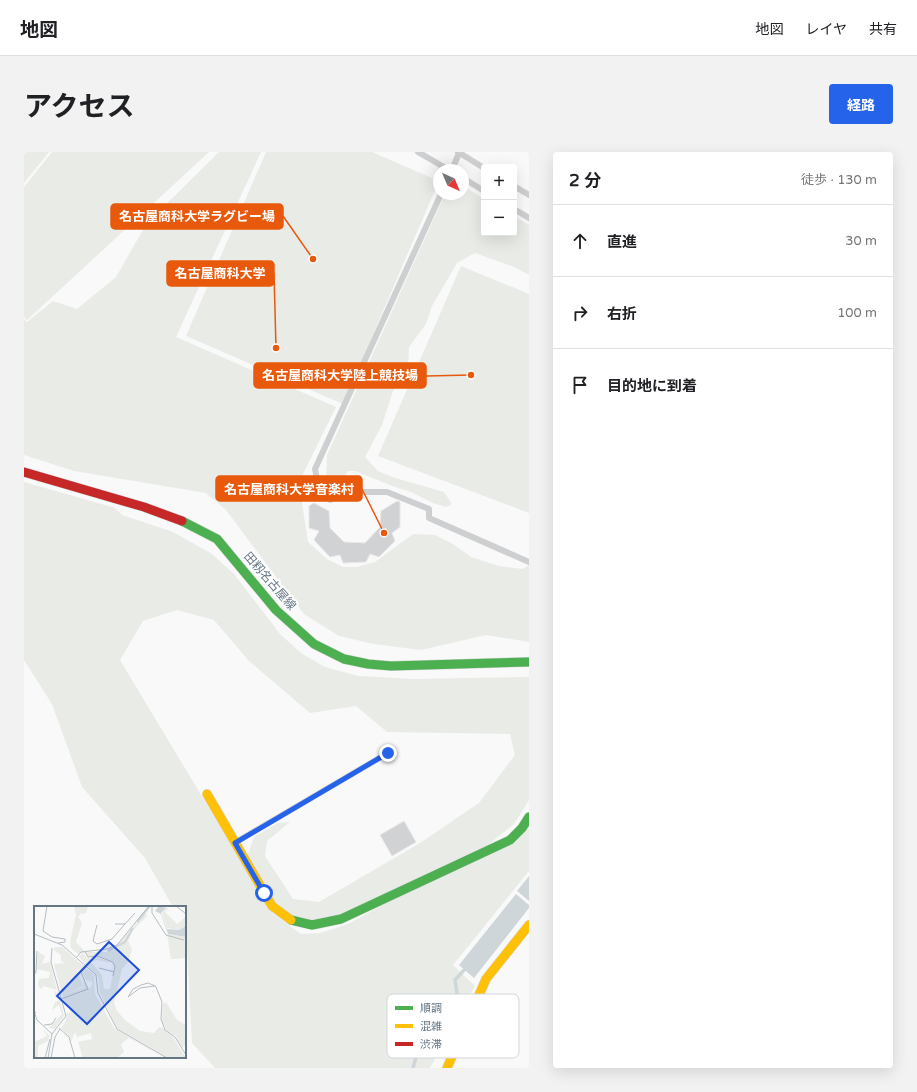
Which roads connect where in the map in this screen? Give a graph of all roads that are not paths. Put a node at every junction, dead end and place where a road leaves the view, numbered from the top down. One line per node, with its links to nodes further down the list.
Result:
1 (418, 152): 3 (lane)
2 (458, 152): 4 (lane); 5 (lane)
3 (439, 164)
4 (453, 164)
5 (481, 166)
6 (469, 182): 8 (lane)
7 (517, 188): 9 (lane)
8 (481, 189)
9 (529, 195)
10 (438, 200): 14 (lane)
11 (517, 211): 12 (lane)
12 (529, 218)
13 (24, 472): 15 (street, 田籾名古屋線)
14 (529, 562)
15 (529, 662)
16 (388, 753): 19 (lane)
17 (207, 794): 19 (street)
18 (529, 817): 19 (street)
19 (235, 843)
20 (529, 925): 21 (street)
21 (479, 994)
22 (451, 1058): 23 (street)
23 (447, 1068)

